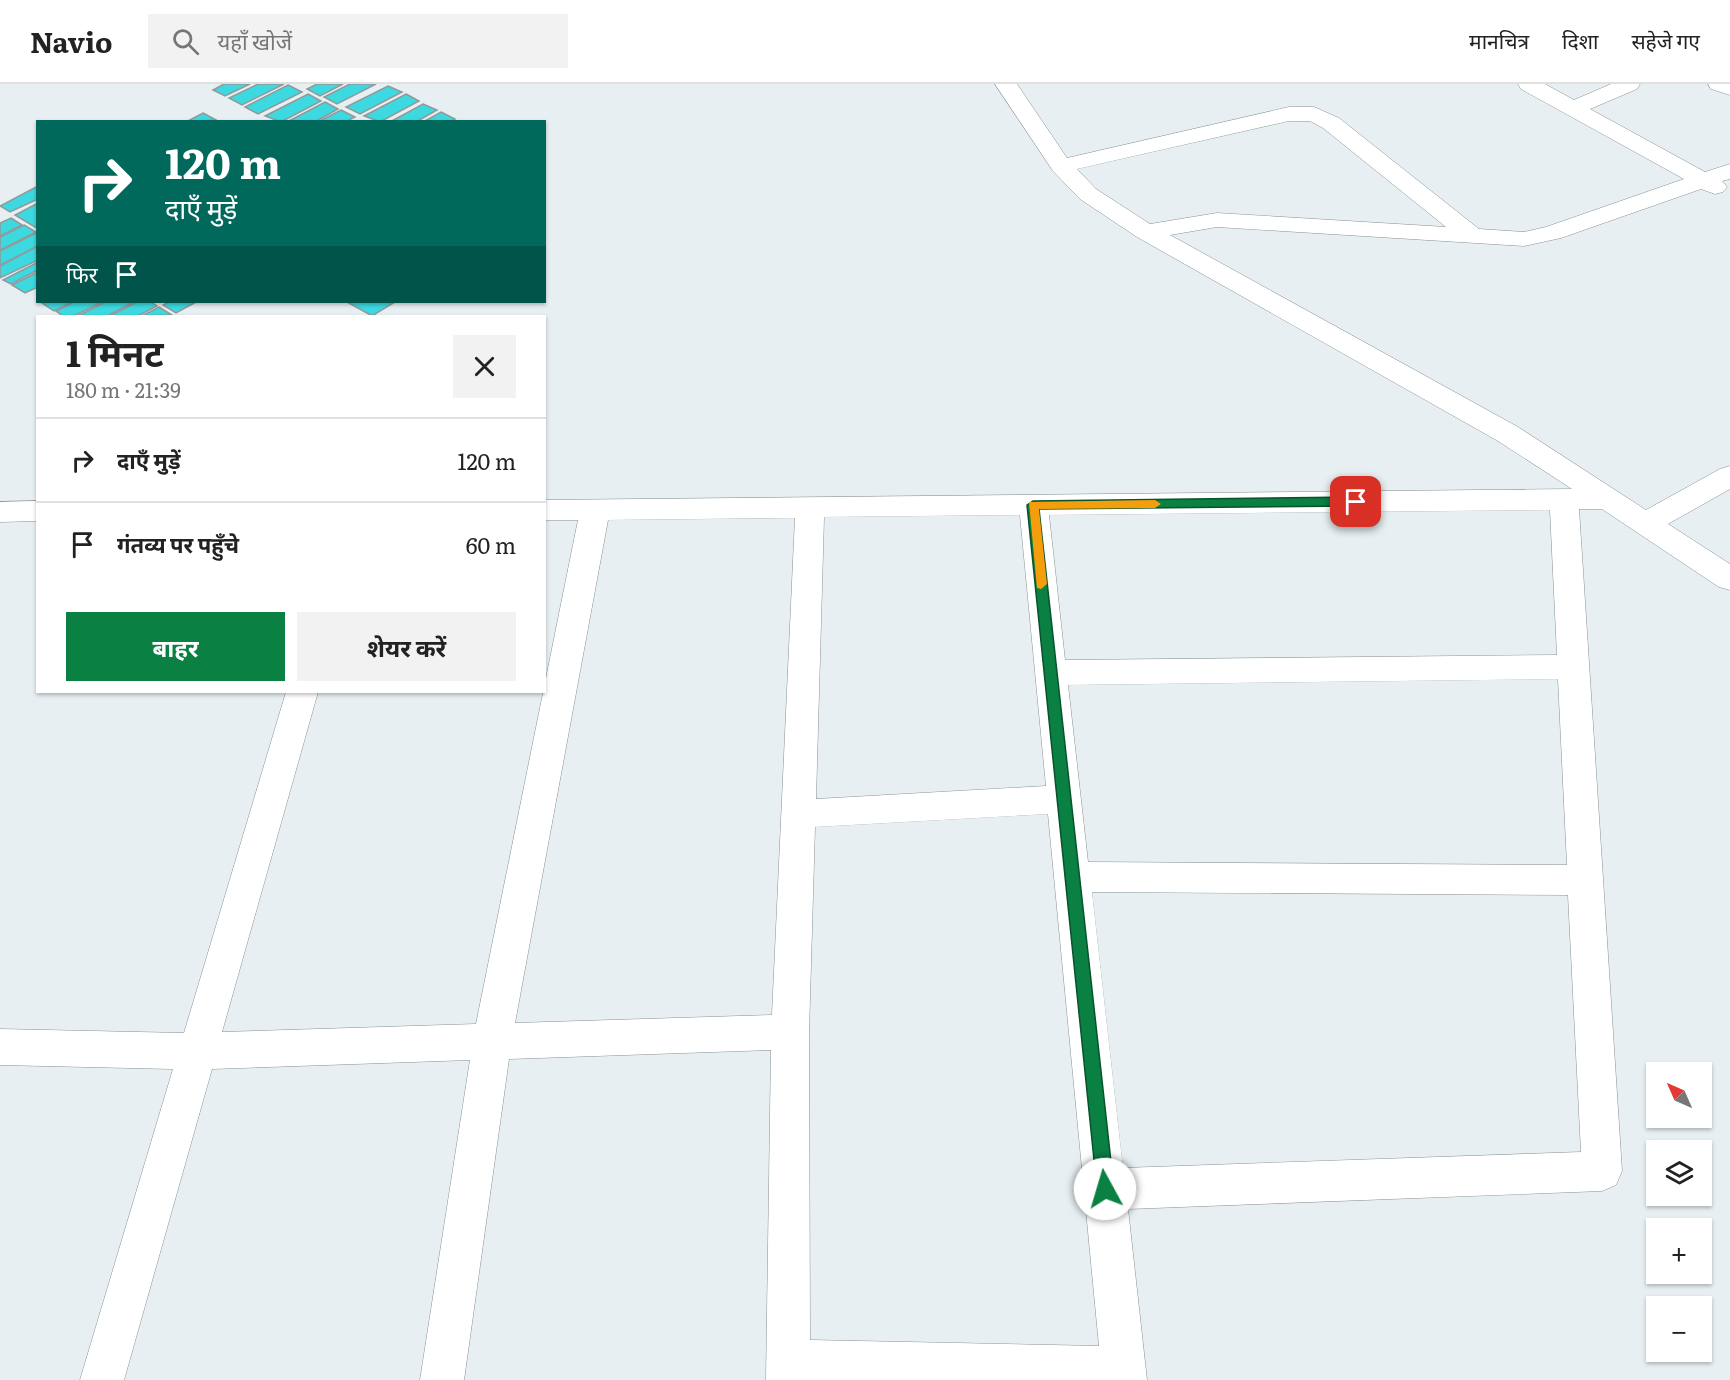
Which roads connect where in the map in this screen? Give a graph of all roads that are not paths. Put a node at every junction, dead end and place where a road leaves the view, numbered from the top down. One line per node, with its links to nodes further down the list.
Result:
1 (1006, 84): 7 (street)
2 (1529, 84): 6 (street)
3 (1629, 84): 6 (street)
4 (1719, 84): 5 (street)
5 (1730, 89)
6 (1573, 108): 9 (street)
7 (1061, 166): 11 (street); 12 (street)
8 (1730, 171): 9 (street)
9 (1703, 180): 10 (street); 12 (street)
10 (1730, 195)
11 (1146, 232): 12 (street); 15 (street)
12 (1470, 234)
13 (1730, 477): 22 (street)
14 (1564, 499): 15 (street); 16 (street); 24 (street)
15 (1608, 499): 22 (street)
16 (1033, 505): 17 (street); 25 (street)
17 (810, 508): 19 (street); 28 (street)
18 (546, 510): 19 (street)
19 (595, 510): 32 (street)
20 (36, 511): 21 (street)
21 (0, 512)
22 (1645, 524): 23 (street)
23 (1730, 579)
24 (1573, 667): 25 (street); 30 (street)
25 (1050, 673): 27 (street)
26 (302, 693): 34 (street)
27 (1064, 799): 28 (street); 29 (street)
28 (798, 814): 31 (street)
29 (1072, 877): 30 (street); 35 (street)
30 (1585, 880): 35 (street)
31 (790, 1032): 32 (street); 36 (street)
32 (492, 1042): 34 (street); 39 (street)
33 (0, 1047): 34 (street)
34 (197, 1051): 38 (street)
35 (1105, 1189): 37 (street)
36 (788, 1371): 37 (street)
37 (1124, 1374)
38 (102, 1380)
39 (442, 1380)

